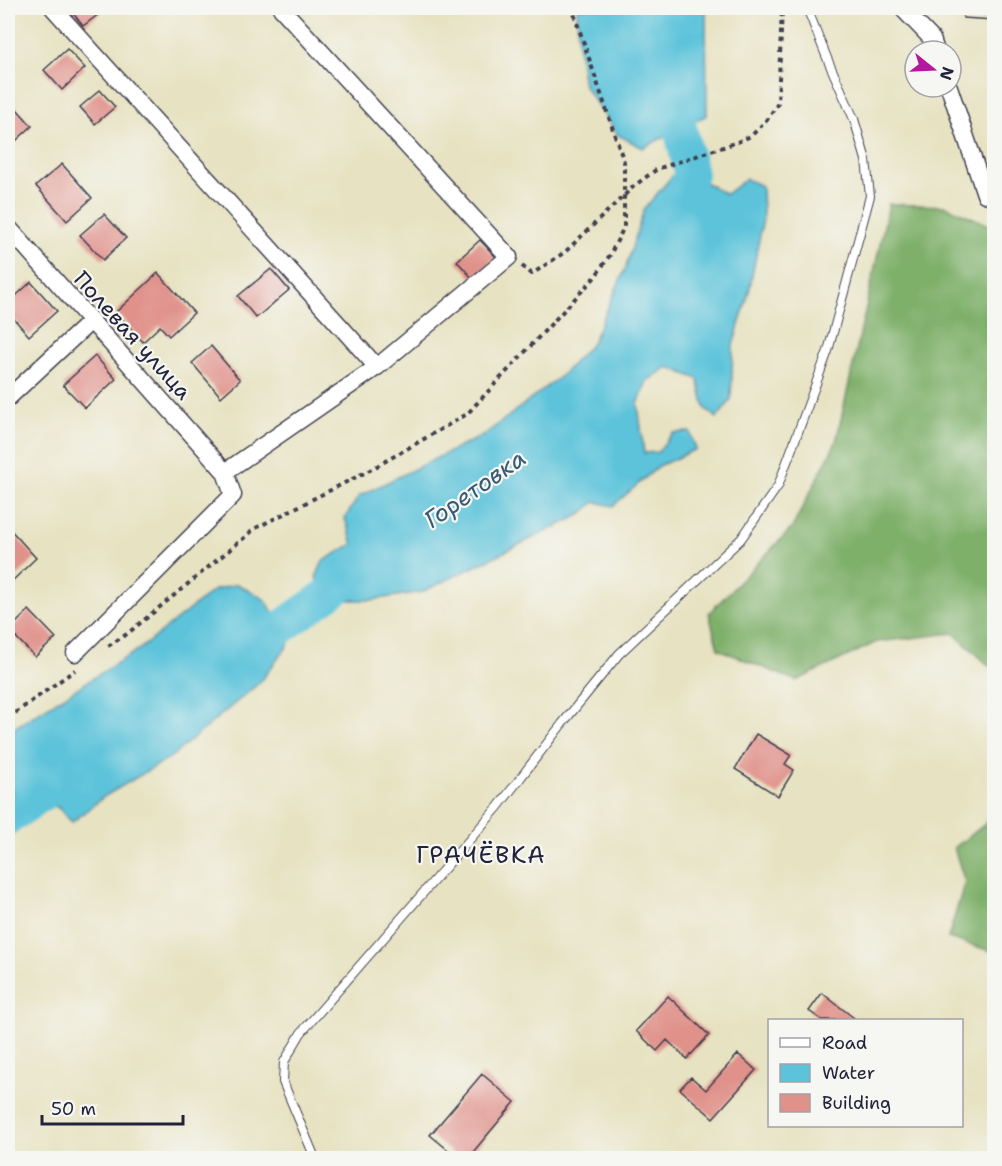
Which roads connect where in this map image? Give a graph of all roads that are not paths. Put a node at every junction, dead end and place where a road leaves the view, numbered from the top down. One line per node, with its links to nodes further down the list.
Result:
1 (53, 8): 10 (street)
2 (281, 8): 10 (street)
3 (807, 8): 14 (lane)
4 (902, 8): 5 (street)
5 (932, 39)
6 (953, 99): 7 (street)
7 (994, 196)
8 (8, 227): 9 (street, Полевая улица)
9 (91, 321): 11 (street); 12 (street, Полевая улица)
10 (377, 367): 12 (street)
11 (8, 399)
12 (225, 472): 13 (street)
13 (77, 660)
14 (315, 1158)

